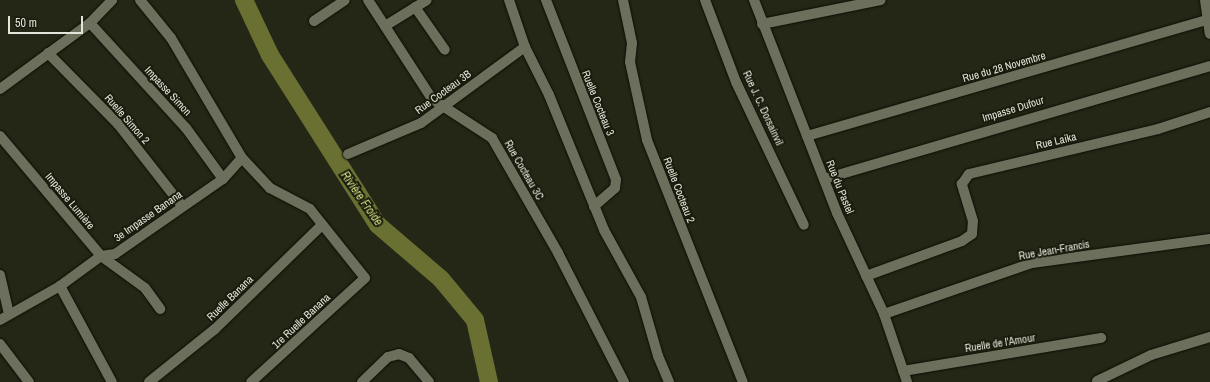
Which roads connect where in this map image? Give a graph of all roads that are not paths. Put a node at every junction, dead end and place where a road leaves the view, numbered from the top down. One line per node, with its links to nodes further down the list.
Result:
1 (112, 0): 16 (street)
2 (140, 0): 30 (street)
3 (346, 0): 15 (street)
4 (368, 0): 18 (street, Rue Cocteau 3C)
5 (427, 0): 13 (street)
6 (509, 0): 20 (street)
7 (546, 0): 34 (street, Ruelle Cocteau 3)
8 (623, 0): 58 (street, Ruelle Cocteau 2)
9 (705, 0): 36 (street, Rue J. C. Dorsainvil)
10 (754, 0): 17 (street, Rue du Pastel)
11 (881, 0): 17 (street)
12 (1205, 0): 14 (street)
13 (416, 7): 18 (street); 21 (street)
14 (1207, 20): 19 (street); 28 (street, Rue du 28 Novembre)
15 (314, 22)
16 (90, 24): 22 (street); 31 (street, Impasse Simon)
17 (762, 24): 28 (street, Rue du Pastel)
18 (385, 26): 25 (street, Rue Cocteau 3C)
19 (1210, 34)
20 (525, 47): 25 (street, Rue Cocteau 3B); 34 (street)
21 (445, 50)
22 (48, 53): 24 (street); 33 (street, Ruelle Simon 2)
23 (1210, 66): 32 (street, Impasse Dufour)
24 (0, 89)
25 (443, 107): 29 (street, Rue Cocteau 3B); 56 (street, Rue Cocteau 3C)
26 (1210, 112): 40 (street, Rue Laika)
27 (0, 136): 38 (street, Impasse Lumière)
28 (807, 136): 32 (street, Rue du Pastel)
29 (348, 154)
30 (242, 158): 31 (street, 3e Impasse Banana); 35 (street)
31 (223, 178): 33 (street, 3e Impasse Banana)
32 (824, 179): 40 (street, Rue du Pastel)
33 (182, 206): 38 (street, 3e Impasse Banana)
34 (594, 206): 57 (street)
35 (322, 225): 52 (street, Ruelle Banana); 53 (street, 1re Ruelle Banana)
36 (804, 225)
37 (1210, 239): 44 (street, Rue Jean-Francis)
38 (101, 256): 41 (street, 3e Impasse Banana); 42 (street, Impasse Lumière)
39 (0, 275): 43 (street)
40 (866, 276): 44 (street, Rue du Pastel)
41 (60, 286): 43 (street, 3e Impasse Banana); 51 (street)
42 (160, 309)
43 (9, 313): 45 (street, 3e Impasse Banana)
44 (884, 314): 49 (street, Rue du Pastel)
45 (0, 320)
46 (1210, 337): 60 (street)
47 (1101, 338): 49 (street, Ruelle de l'Amour)
48 (0, 344): 50 (street)
49 (903, 371): 59 (street, Rue du Pastel)
50 (29, 382)
51 (112, 382)
52 (149, 382)
53 (252, 382)
54 (362, 382): 55 (street)
55 (429, 382)
56 (624, 382)
57 (669, 382)
58 (743, 382)
59 (907, 382)
60 (1097, 382)

